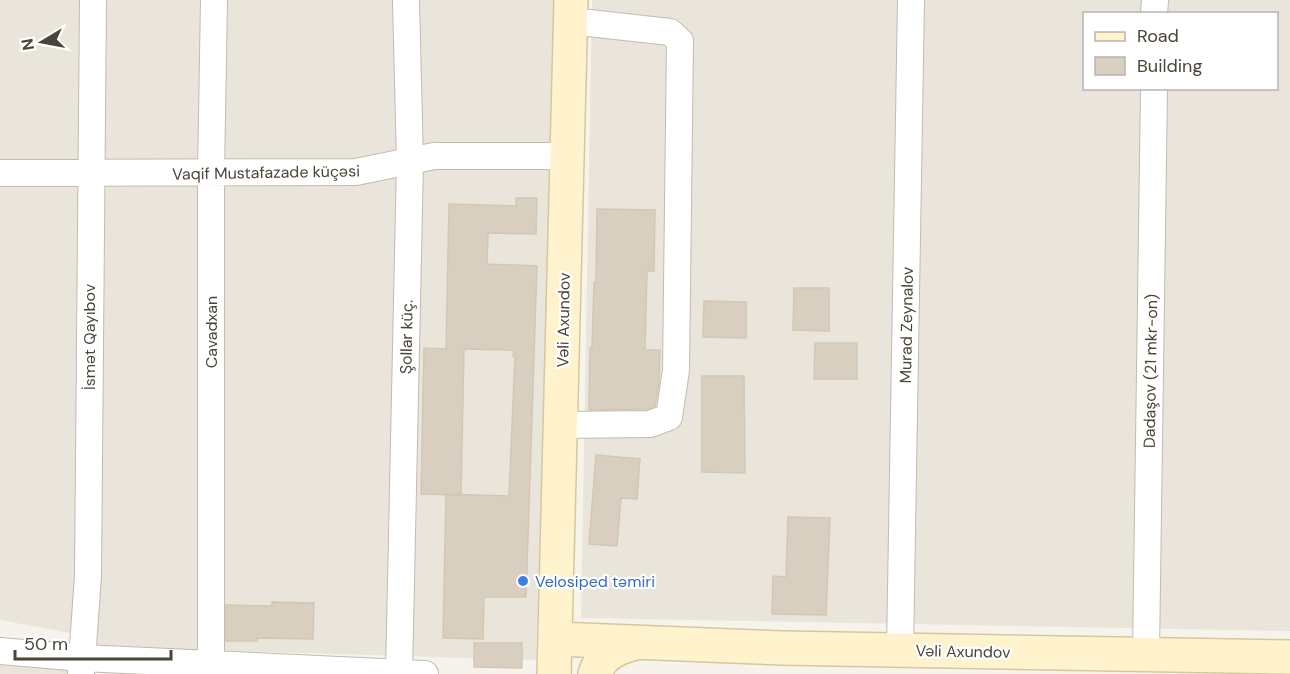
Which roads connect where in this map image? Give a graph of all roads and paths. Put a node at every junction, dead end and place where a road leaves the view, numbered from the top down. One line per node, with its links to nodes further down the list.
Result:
1 (93, 0): 9 (street, İsmət Qayıbov)
2 (214, 0): 11 (street, Cavadxan)
3 (406, 0): 8 (street, Şollar küç.)
4 (911, 0): 15 (street, Murad Zeynalov)
5 (571, 11): 7 (street, Vəli Axundov); 12 (street)
6 (1154, 90): 17 (street, Dadaşov (21 mkr-on))
7 (566, 156): 8 (street, Vaqif Mustafazade küçəsi); 12 (street, Vəli Axundov)
8 (410, 162): 11 (street, Vaqif Mustafazade küçəsi); 22 (street, Şollar küç.)
9 (90, 172): 10 (street, Vaqif Mustafazade küçəsi); 11 (street, Vaqif Mustafazade küçəsi); 20 (street, İsmət Qayıbov)
10 (0, 173)
11 (211, 173): 19 (street, Cavadxan)
12 (561, 425): 13 (street, Vəli Axundov)
13 (556, 639): 14 (street, Vəli Axundov); 24 (street, Vəli Axundov); 25 (street)
14 (636, 643): 15 (street, Vəli Axundov); 26 (street)
15 (900, 650): 17 (street, Vəli Axundov)
16 (0, 651): 20 (street)
17 (1146, 654): 18 (street, Vəli Axundov)
18 (1290, 657)
19 (211, 664): 20 (street); 21 (street)
20 (82, 666)
21 (241, 670): 22 (street)
22 (399, 673): 23 (street)
23 (424, 674)
24 (554, 674)
25 (588, 674)
26 (596, 674)

